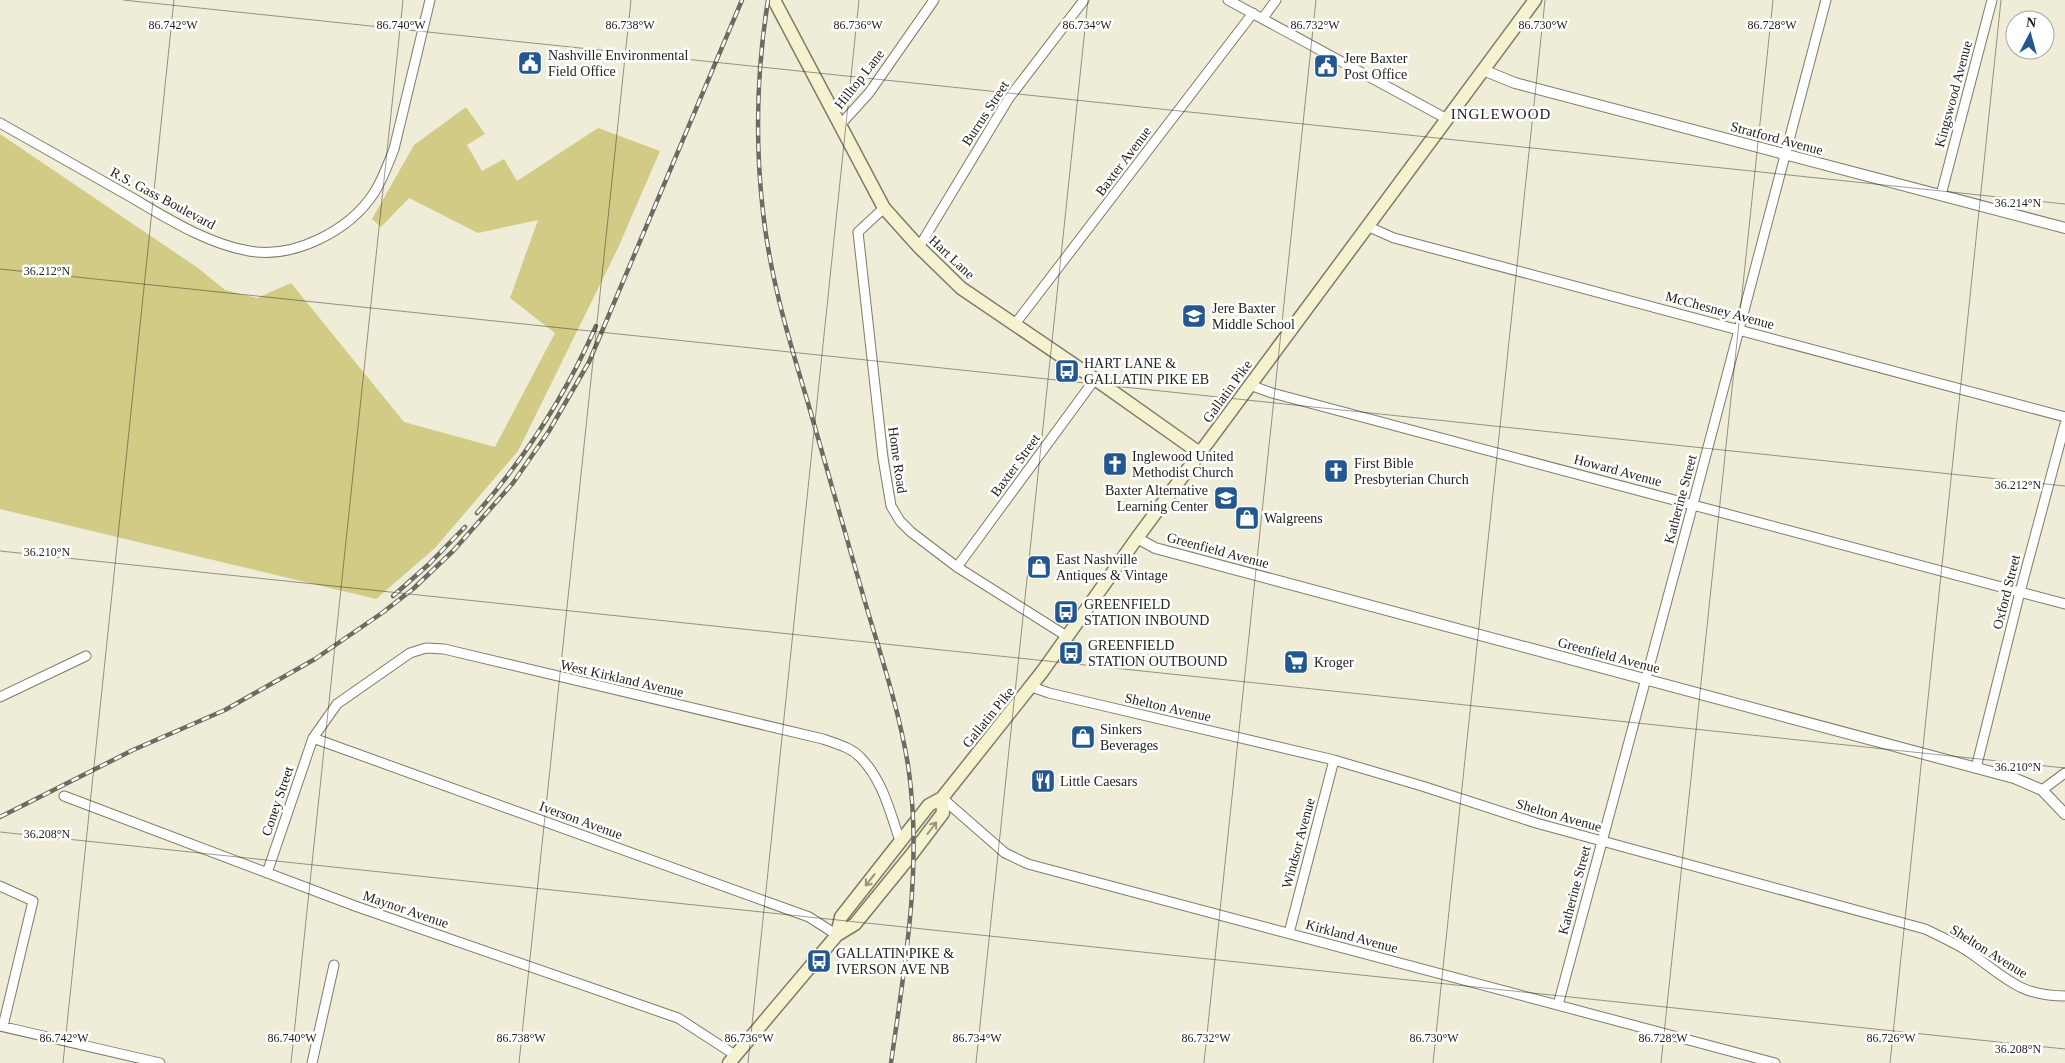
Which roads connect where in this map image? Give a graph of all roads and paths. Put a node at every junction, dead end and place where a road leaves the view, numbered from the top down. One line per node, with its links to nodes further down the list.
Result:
1 (430, 0): 14 (street, R.S. Gass Boulevard)
2 (774, 0): 15 (main road, Hart Lane)
3 (934, 0): 15 (street, Hilltop Lane)
4 (1084, 0): 21 (street, Burrus Street)
5 (1228, 0): 10 (street)
6 (1276, 0): 11 (street)
7 (1535, 0): 12 (main road, Gallatin Pike)
8 (1826, 0): 16 (street, Katherine Street)
9 (1992, 0): 17 (street, Kingswood Avenue)
10 (1253, 14): 11 (street); 22 (street, Baxter Avenue)
11 (1263, 18): 13 (street)
12 (1483, 70): 13 (main road, Gallatin Pike); 16 (street, Stratford Avenue)
13 (1447, 119): 19 (main road, Gallatin Pike)
14 (0, 123)
15 (840, 125): 18 (main road, Hart Lane)
16 (1786, 155): 17 (street, Stratford Avenue); 23 (street, Katherine Street)
17 (1941, 195): 20 (street, Stratford Avenue)
18 (884, 208): 21 (main road, Hart Lane); 31 (street, Home Road)
19 (1369, 227): 23 (street, McChesney Avenue); 25 (main road, Gallatin Pike)
20 (2065, 228)
21 (919, 247): 22 (main road, Hart Lane)
22 (1015, 324): 24 (main road, Hart Lane)
23 (1739, 330): 26 (street, McChesney Avenue); 29 (street, Katherine Street)
24 (1096, 379): 28 (main road, Hart Lane); 31 (street, Baxter Street)
25 (1250, 385): 28 (main road, Gallatin Pike); 29 (street, Howard Avenue)
26 (2065, 417)
27 (2065, 424): 32 (street, Oxford Street)
28 (1200, 454): 30 (main road, Gallatin Pike)
29 (1694, 504): 32 (street, Howard Avenue); 36 (street, Katherine Street)
30 (1138, 538): 34 (main road, Gallatin Pike); 36 (street, Greenfield Avenue)
31 (957, 567): 34 (street, Home Road)
32 (2020, 592): 33 (street, Howard Avenue); 41 (street, Oxford Street)
33 (2065, 604)
34 (1068, 637): 37 (main road, Gallatin Pike)
35 (86, 656): 38 (street)
36 (1646, 679): 41 (street, Greenfield Avenue); 48 (street, Katherine Street)
37 (1032, 687): 40 (street, Shelton Avenue); 45 (main road, Gallatin Pike)
38 (0, 697)
39 (313, 738): 47 (street, West Kirkland Avenue); 49 (street, Coney Street); 52 (street, Iverson Avenue)
40 (1334, 760): 48 (street, Shelton Avenue); 51 (street, Windsor Avenue)
41 (1976, 768): 43 (street, Greenfield Avenue)
42 (2065, 773): 43 (street)
43 (2042, 790): 46 (street, Greenfield Avenue)
44 (64, 796): 49 (street, Maynor Avenue)
45 (942, 798): 47 (main road, Gallatin Pike); 51 (street, Kirkland Avenue); 52 (main road, Gallatin Pike, one-way to 45)
46 (2065, 814)
47 (900, 841): 52 (main road, Gallatin Pike, one-way to 52)
48 (1601, 841): 54 (street, Shelton Avenue); 55 (street, Katherine Street)
49 (267, 873): 57 (street, Maynor Avenue)
50 (0, 886): 56 (street)
51 (1289, 933): 55 (street, Kirkland Avenue)
52 (837, 935): 57 (main road, Gallatin Pike)
53 (334, 965): 59 (street)
54 (2065, 996)
55 (1558, 1005): 60 (street, Kirkland Avenue)
56 (2, 1026): 58 (street)
57 (732, 1059)
58 (160, 1063)
59 (312, 1063)
60 (1775, 1063)

